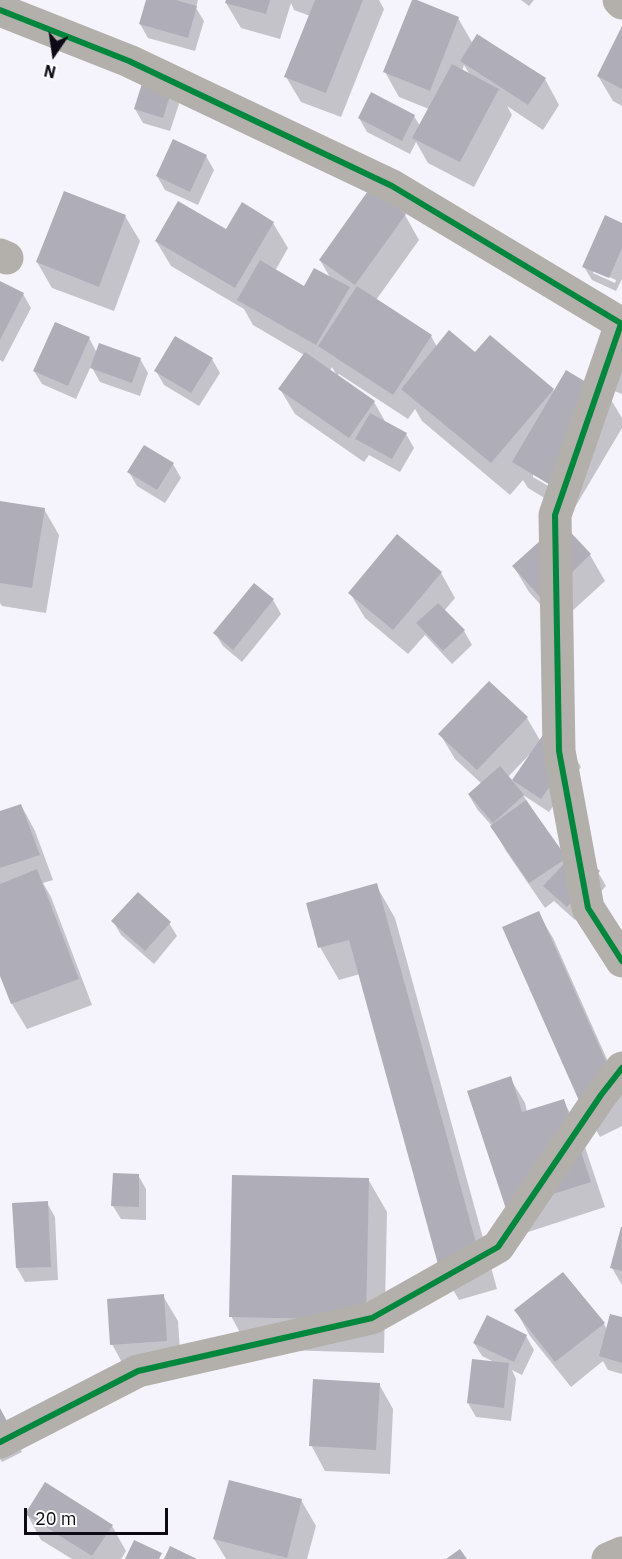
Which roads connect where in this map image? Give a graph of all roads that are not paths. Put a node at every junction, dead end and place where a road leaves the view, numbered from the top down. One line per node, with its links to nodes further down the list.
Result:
1 (0, 10): 2 (street)
2 (621, 324): 3 (street)
3 (622, 961)
4 (622, 1068): 5 (street)
5 (0, 1442)
6 (622, 1553): 7 (street)
7 (608, 1559)

